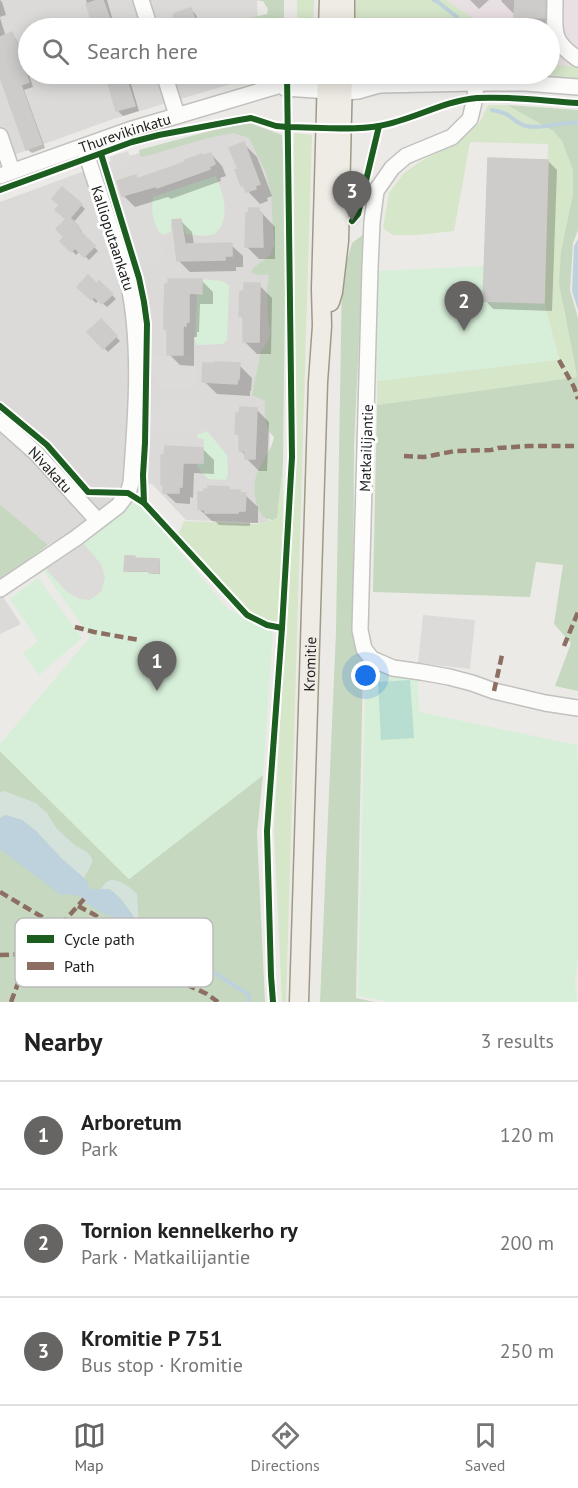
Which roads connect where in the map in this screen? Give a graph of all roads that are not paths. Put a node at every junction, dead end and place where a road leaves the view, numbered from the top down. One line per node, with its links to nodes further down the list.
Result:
1 (141, 0): 5 (street)
2 (329, 0): 6 (main road)
3 (345, 0): 7 (main road)
4 (555, 0): 8 (street)
5 (147, 18)
6 (328, 18)
7 (345, 18)
8 (555, 18)
9 (560, 44): 10 (street)
10 (578, 59)
11 (167, 84): 19 (street)
12 (285, 84): 19 (street, Thurevikinkatu)
13 (335, 84): 27 (main road, Kromitie)
14 (375, 84): 15 (street, Thurevikinkatu)
15 (428, 84)
16 (476, 84): 26 (street, Matkailijantie)
17 (538, 84): 18 (street, Thurevikinkatu)
18 (578, 87)
19 (177, 115): 21 (street, Thurevikinkatu)
20 (0, 136): 22 (street)
21 (84, 147): 22 (street, Thurevikinkatu); 24 (street, Kallioputaankatu)
22 (6, 173)
23 (0, 421): 24 (street, Nivakatu)
24 (98, 521): 25 (street, Kallioputaankatu)
25 (0, 589)
26 (572, 706)
27 (299, 1002)

